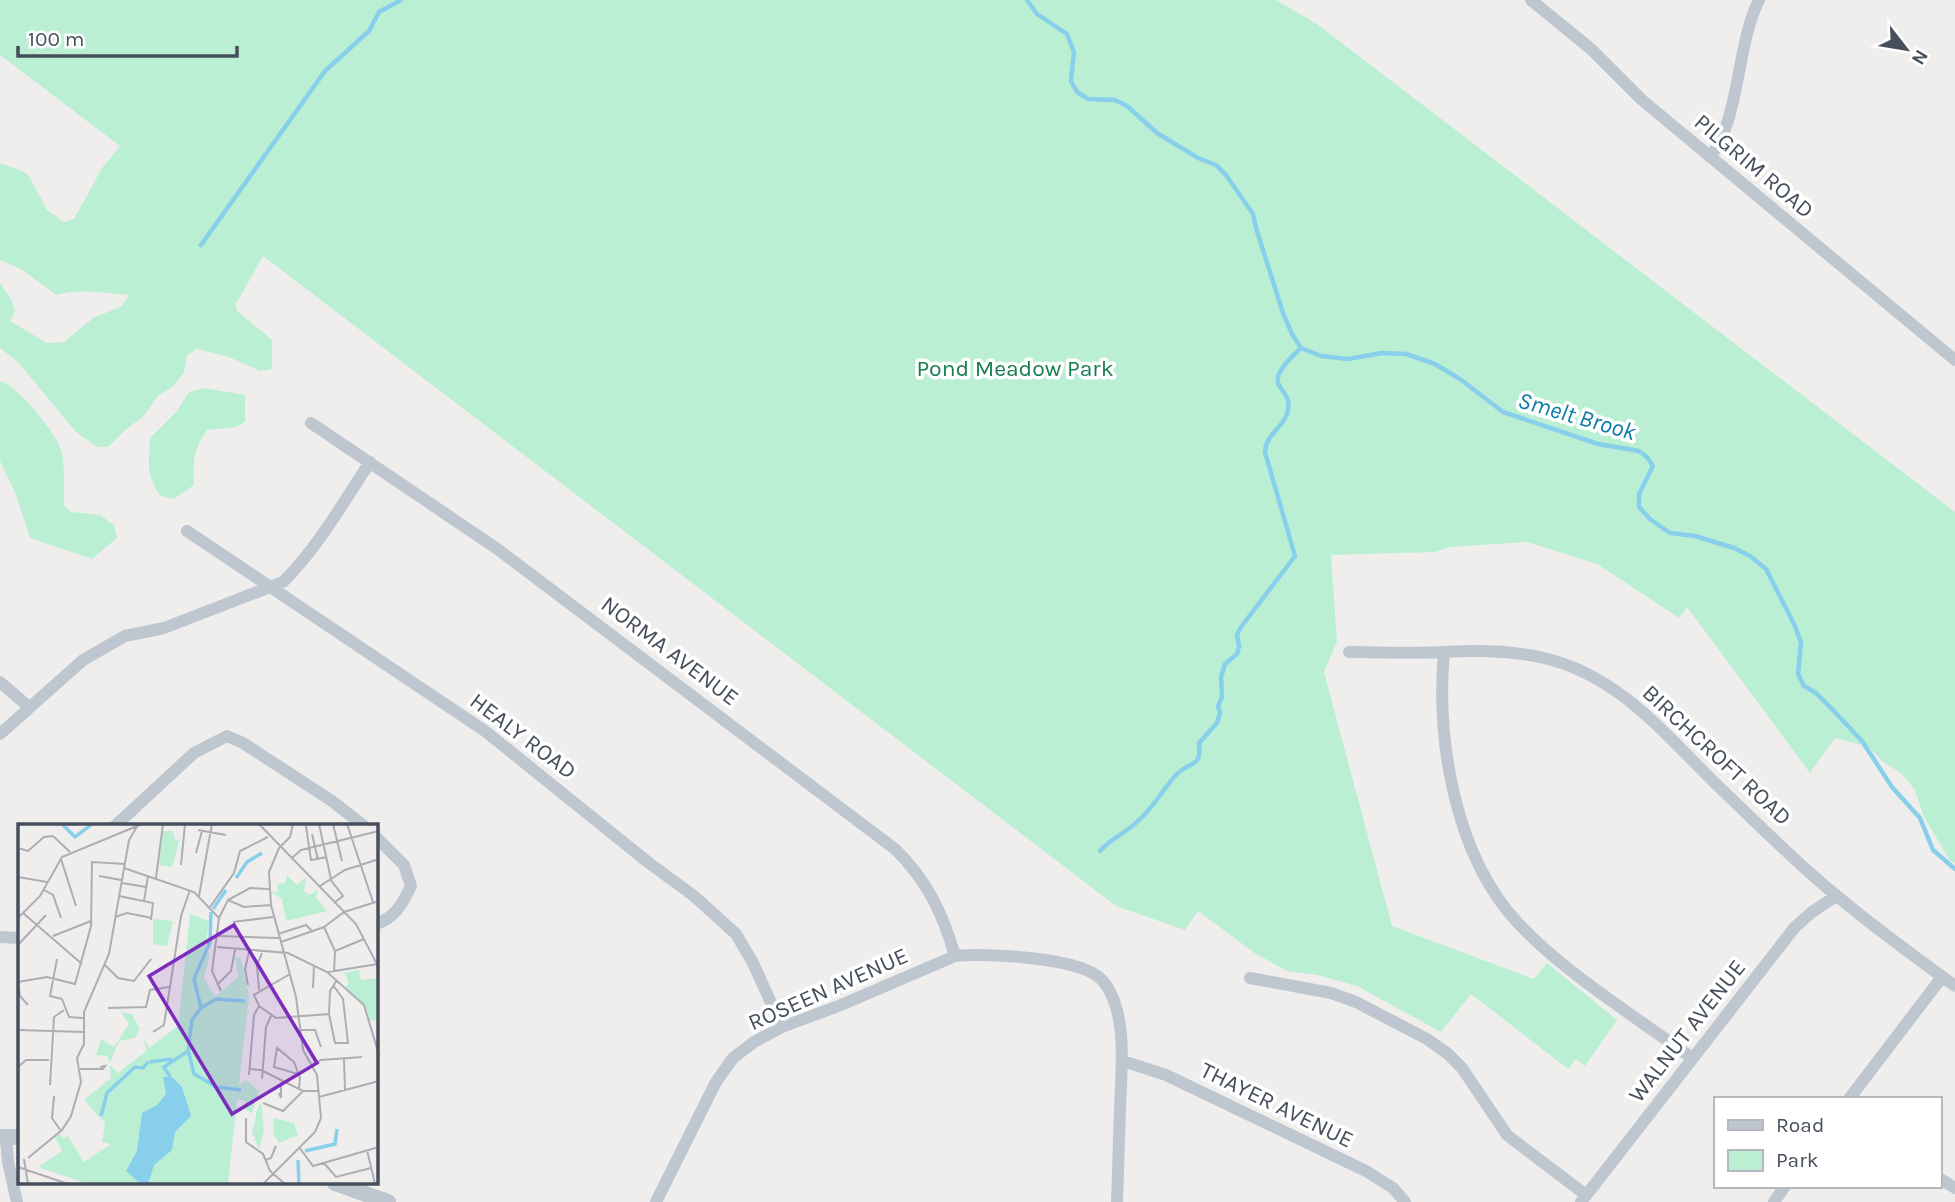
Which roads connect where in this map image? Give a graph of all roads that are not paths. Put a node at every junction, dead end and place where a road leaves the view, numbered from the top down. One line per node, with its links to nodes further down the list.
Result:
1 (1531, 0): 3 (street, PILGRIM ROAD)
2 (1759, 0): 3 (street)
3 (1710, 157): 4 (street, PILGRIM ROAD)
4 (1955, 360)
5 (311, 423): 6 (street, NORMA AVENUE)
6 (370, 462): 8 (street); 21 (street, NORMA AVENUE)
7 (187, 531): 8 (street, HEALY ROAD)
8 (268, 587): 12 (street); 25 (street, HEALY ROAD)
9 (1349, 652): 10 (street, BIRCHCROFT ROAD)
10 (1444, 652): 17 (street, BIRCHCROFT ROAD); 26 (street)
11 (0, 682): 12 (street)
12 (29, 707): 13 (street)
13 (0, 734)
14 (117, 824): 15 (street)
15 (361, 824)
16 (378, 839): 18 (street)
17 (1836, 896): 22 (street, BIRCHCROFT ROAD); 26 (street, WALNUT AVENUE)
18 (378, 923)
19 (18, 936): 20 (street)
20 (0, 937)
21 (955, 956): 25 (street, ROSEEN AVENUE); 27 (street, ROSEEN AVENUE)
22 (1942, 977): 24 (street, BIRCHCROFT ROAD); 28 (street)
23 (1250, 978): 31 (street)
24 (1955, 986)
25 (782, 1027): 34 (street, ROSEEN AVENUE)
26 (1692, 1059): 31 (street, WALNUT AVENUE)
27 (1123, 1061): 35 (street); 36 (street, THAYER AVENUE)
28 (1851, 1097)
29 (8, 1137): 32 (street)
30 (338, 1184): 33 (street)
31 (1584, 1198)
32 (17, 1202)
33 (388, 1202)
34 (656, 1202)
35 (1117, 1202)
36 (1405, 1202)

